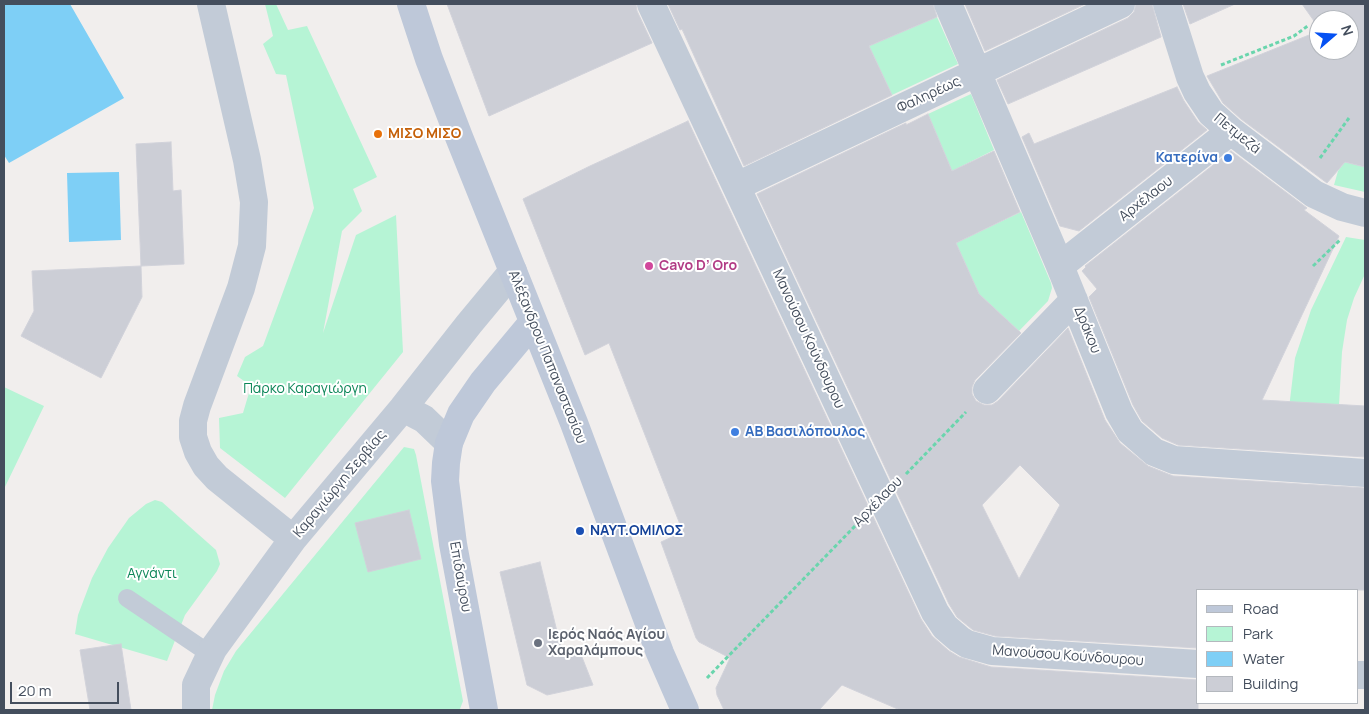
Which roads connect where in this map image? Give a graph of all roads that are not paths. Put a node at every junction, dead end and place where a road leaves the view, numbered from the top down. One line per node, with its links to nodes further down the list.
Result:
1 (211, 4): 19 (street)
2 (411, 4): 12 (main road, Αλέξανδρου Παπαναστασίου)
3 (651, 4): 9 (street, Μανούσου Κούνδουρου)
4 (948, 4): 7 (street, Δράκου)
5 (1121, 4): 7 (street, Φαληρέως)
6 (1167, 4): 8 (street, Πετμεζά)
7 (977, 72): 9 (street, Φαληρέως); 11 (street, Δράκου)
8 (1230, 131): 10 (street, Πετμεζά); 11 (street, Αρχέλαου)
9 (736, 186): 22 (street, Μανούσου Κούνδουρου)
10 (1365, 214)
11 (1060, 266): 13 (street, Δράκου)
12 (513, 271): 14 (main road, Αλέξανδρου Παπαναστασίου); 16 (street, Καραγιώργη Σερβίας)
13 (1074, 300): 15 (street); 18 (street, Δράκου)
14 (534, 322): 17 (main road, Επιδαύρου); 23 (main road, Αλέξανδρου Παπαναστασίου)
15 (987, 390)
16 (404, 408): 17 (street); 19 (street, Καραγιώργη Σερβίας)
17 (449, 443): 25 (main road, Επιδαύρου)
18 (1365, 473)
19 (293, 539): 21 (street, Καραγιώργη Σερβίας)
20 (128, 598): 21 (lane)
21 (210, 654): 24 (street, Καραγιώργη Σερβίας)
22 (1196, 664)
23 (679, 708)
24 (196, 710)
25 (484, 710)

